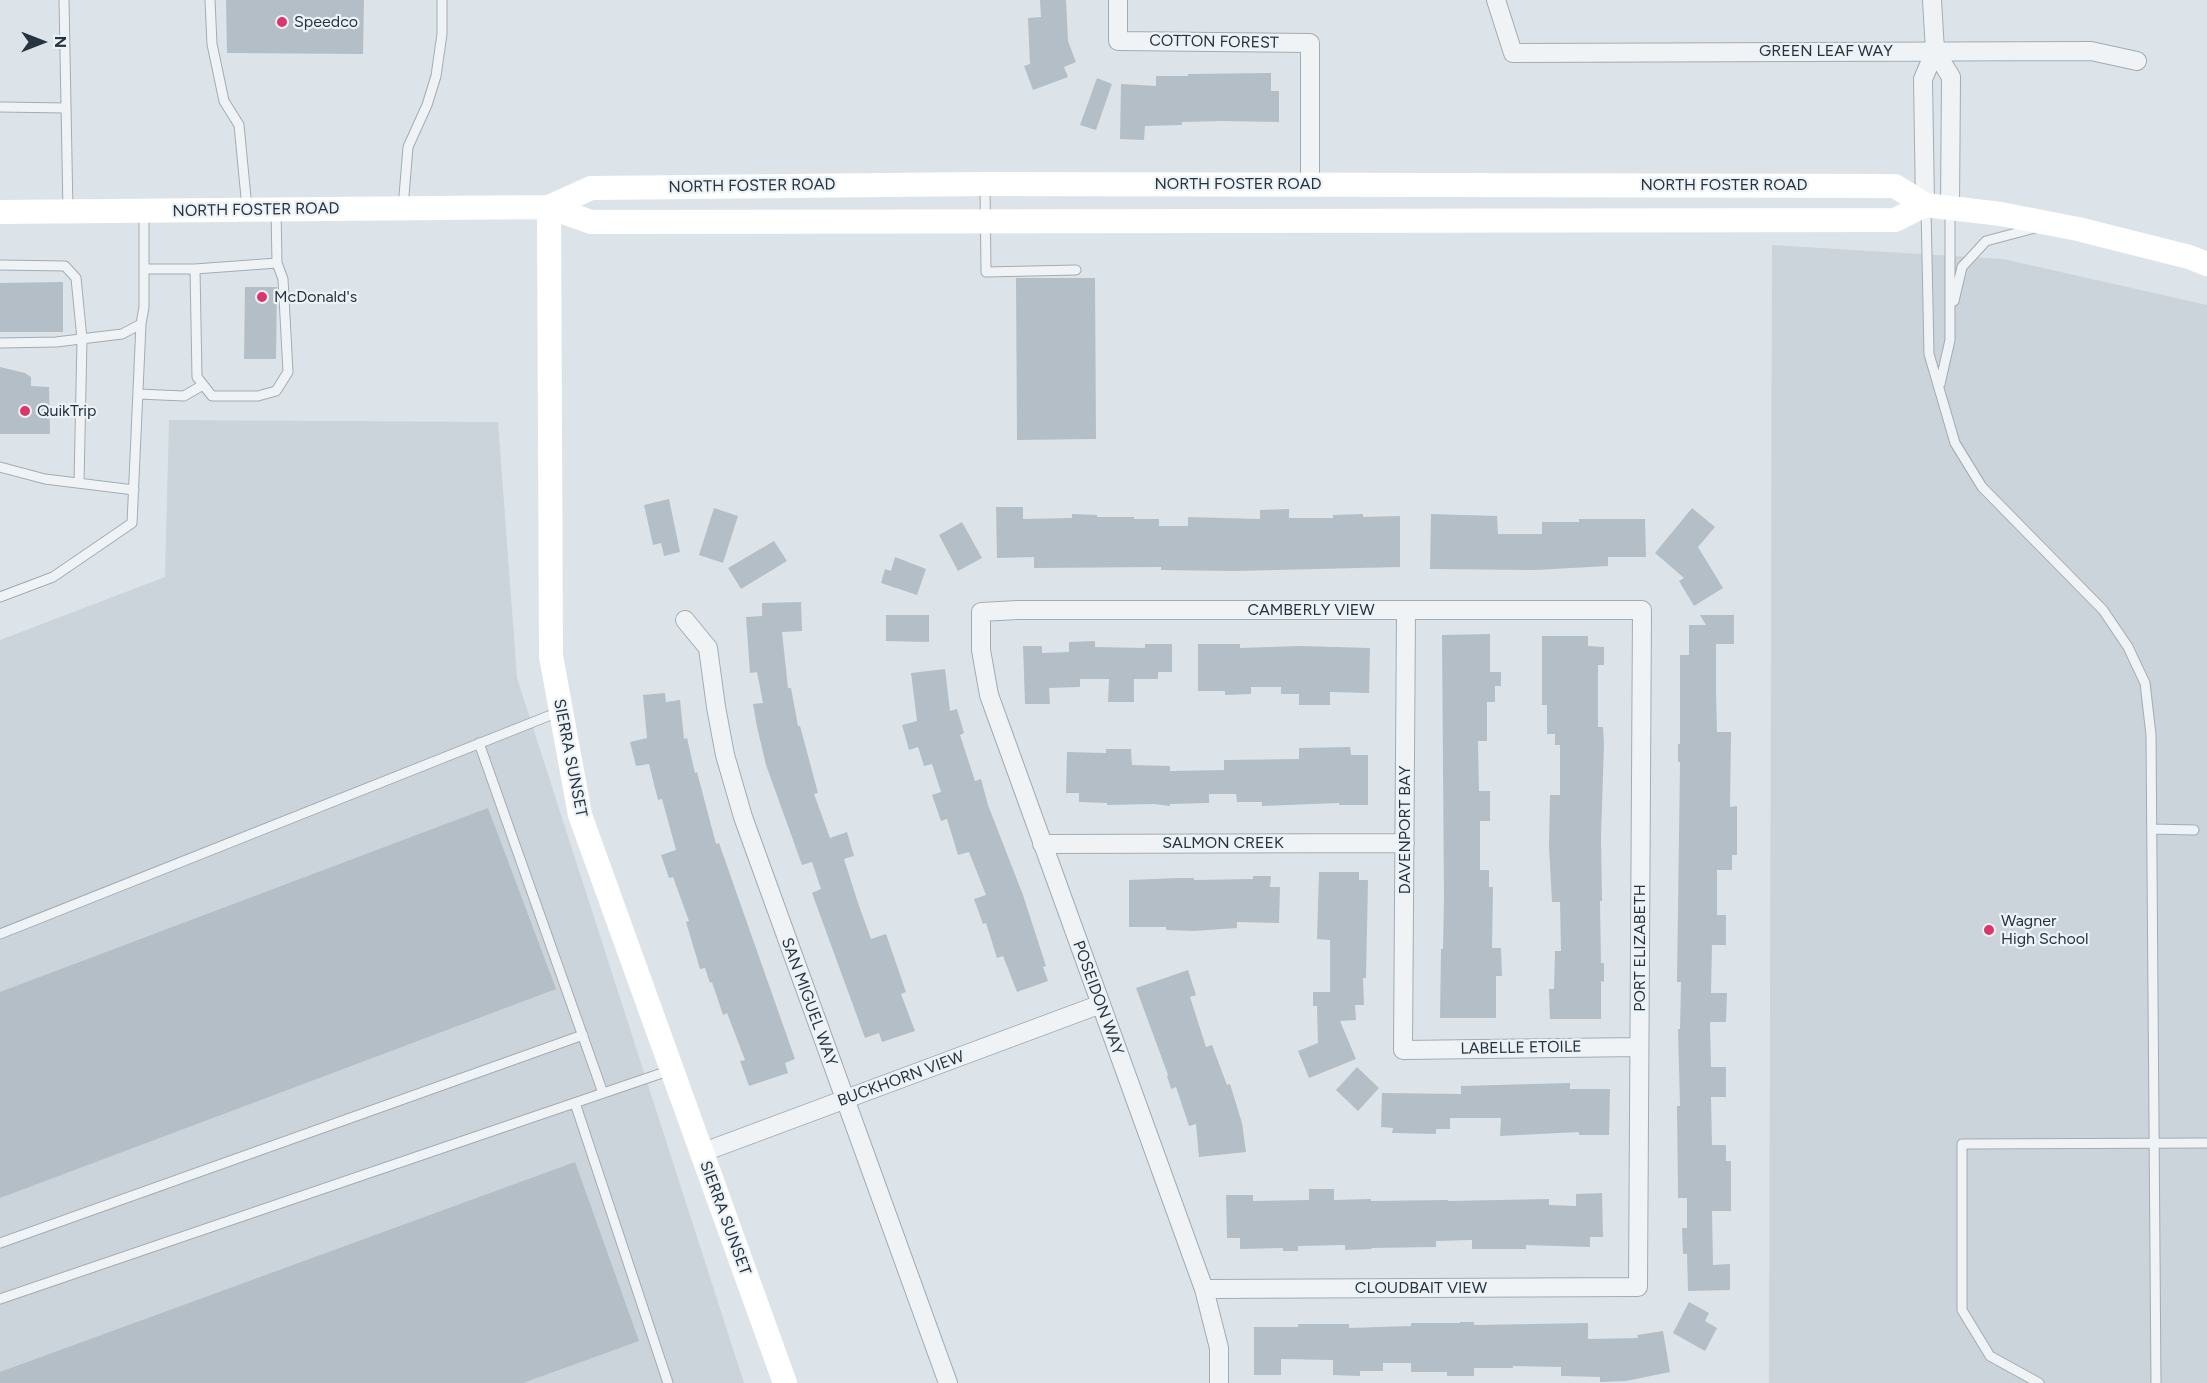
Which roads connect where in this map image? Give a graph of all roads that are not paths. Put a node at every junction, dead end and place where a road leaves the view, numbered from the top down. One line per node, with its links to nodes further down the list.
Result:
1 (64, 0): 10 (lane)
2 (210, 0): 17 (lane)
3 (442, 0): 16 (lane)
4 (1118, 0): 12 (street, COTTON FOREST)
5 (1496, 0): 7 (street, GREEN LEAF WAY)
6 (1932, 0): 7 (street)
7 (1935, 51): 8 (street, GREEN LEAF WAY); 13 (street); 15 (street)
8 (2137, 61)
9 (0, 107): 10 (lane)
10 (66, 108): 21 (lane)
11 (985, 184): 12 (main road, NORTH FOSTER ROAD); 14 (main road, NORTH FOSTER ROAD); 22 (lane)
12 (1310, 184): 13 (main road, NORTH FOSTER ROAD)
13 (1925, 205): 15 (main road, NORTH FOSTER ROAD); 22 (main road, NORTH FOSTER ROAD); 35 (lane)
14 (549, 207): 16 (main road, NORTH FOSTER ROAD); 22 (main road, NORTH FOSTER ROAD); 45 (main road, SIERRA SUNSET)
15 (1950, 207): 23 (main road, NORTH FOSTER ROAD); 30 (lane)
16 (403, 208): 18 (main road, NORTH FOSTER ROAD)
17 (247, 210): 18 (main road, NORTH FOSTER ROAD); 19 (main road, NORTH FOSTER ROAD)
18 (276, 210): 24 (lane)
19 (144, 211): 21 (main road, NORTH FOSTER ROAD); 27 (lane)
20 (0, 212): 21 (main road, NORTH FOSTER ROAD)
21 (68, 212)
22 (985, 220): 29 (lane)
23 (2052, 224): 25 (main road, NORTH FOSTER ROAD); 30 (lane)
24 (277, 263): 28 (lane); 34 (lane)
25 (2207, 264)
26 (0, 265): 32 (lane)
27 (144, 269): 28 (lane); 31 (lane)
28 (195, 269): 34 (lane)
29 (1076, 270)
30 (1950, 315): 35 (lane)
31 (141, 324): 32 (lane); 36 (lane)
32 (82, 339): 33 (lane); 38 (lane)
33 (0, 343)
34 (203, 385): 36 (lane)
35 (1940, 386): 47 (lane)
36 (138, 394): 39 (lane)
37 (0, 467): 38 (lane)
38 (78, 483): 39 (lane)
39 (134, 490): 40 (lane)
40 (0, 597)
41 (1406, 610): 42 (street, CAMBERLY VIEW); 43 (street, CAMBERLY VIEW); 49 (street, DAVENPORT BAY)
42 (1642, 610): 54 (street, PORT ELIZABETH)
43 (981, 612): 50 (street, POSEIDON WAY)
44 (685, 620): 58 (street, SAN MIGUEL WAY)
45 (561, 711): 46 (lane); 56 (main road, SIERRA SUNSET)
46 (479, 743): 51 (lane); 53 (lane)
47 (2152, 829): 48 (lane); 60 (lane)
48 (2194, 830)
49 (1405, 843): 50 (street, SALMON CREEK); 55 (street, DAVENPORT BAY)
50 (1042, 844): 52 (street, POSEIDON WAY)
51 (0, 933)
52 (1101, 1004): 58 (street, BUCKHORN VIEW); 65 (street, POSEIDON WAY)
53 (583, 1035): 57 (lane); 63 (lane)
54 (1639, 1047): 55 (street, LABELLE ETOILE); 64 (street, PORT ELIZABETH)
55 (1403, 1050)
56 (672, 1070): 57 (lane); 62 (main road, SIERRA SUNSET)
57 (603, 1093): 59 (lane)
58 (844, 1100): 62 (street, BUCKHORN VIEW); 69 (street, SAN MIGUEL WAY)
59 (575, 1103): 66 (lane); 67 (lane)
60 (2154, 1143): 61 (lane); 71 (lane); 72 (lane)
61 (2207, 1143)
62 (701, 1154): 68 (main road, SIERRA SUNSET)
63 (0, 1243)
64 (1638, 1287): 65 (street, CLOUDBAIT VIEW)
65 (1204, 1289): 70 (street, POSEIDON WAY)
66 (0, 1299)
67 (664, 1382)
68 (785, 1383)
69 (948, 1383)
70 (1220, 1383)
71 (2039, 1383)
72 (2156, 1383)

